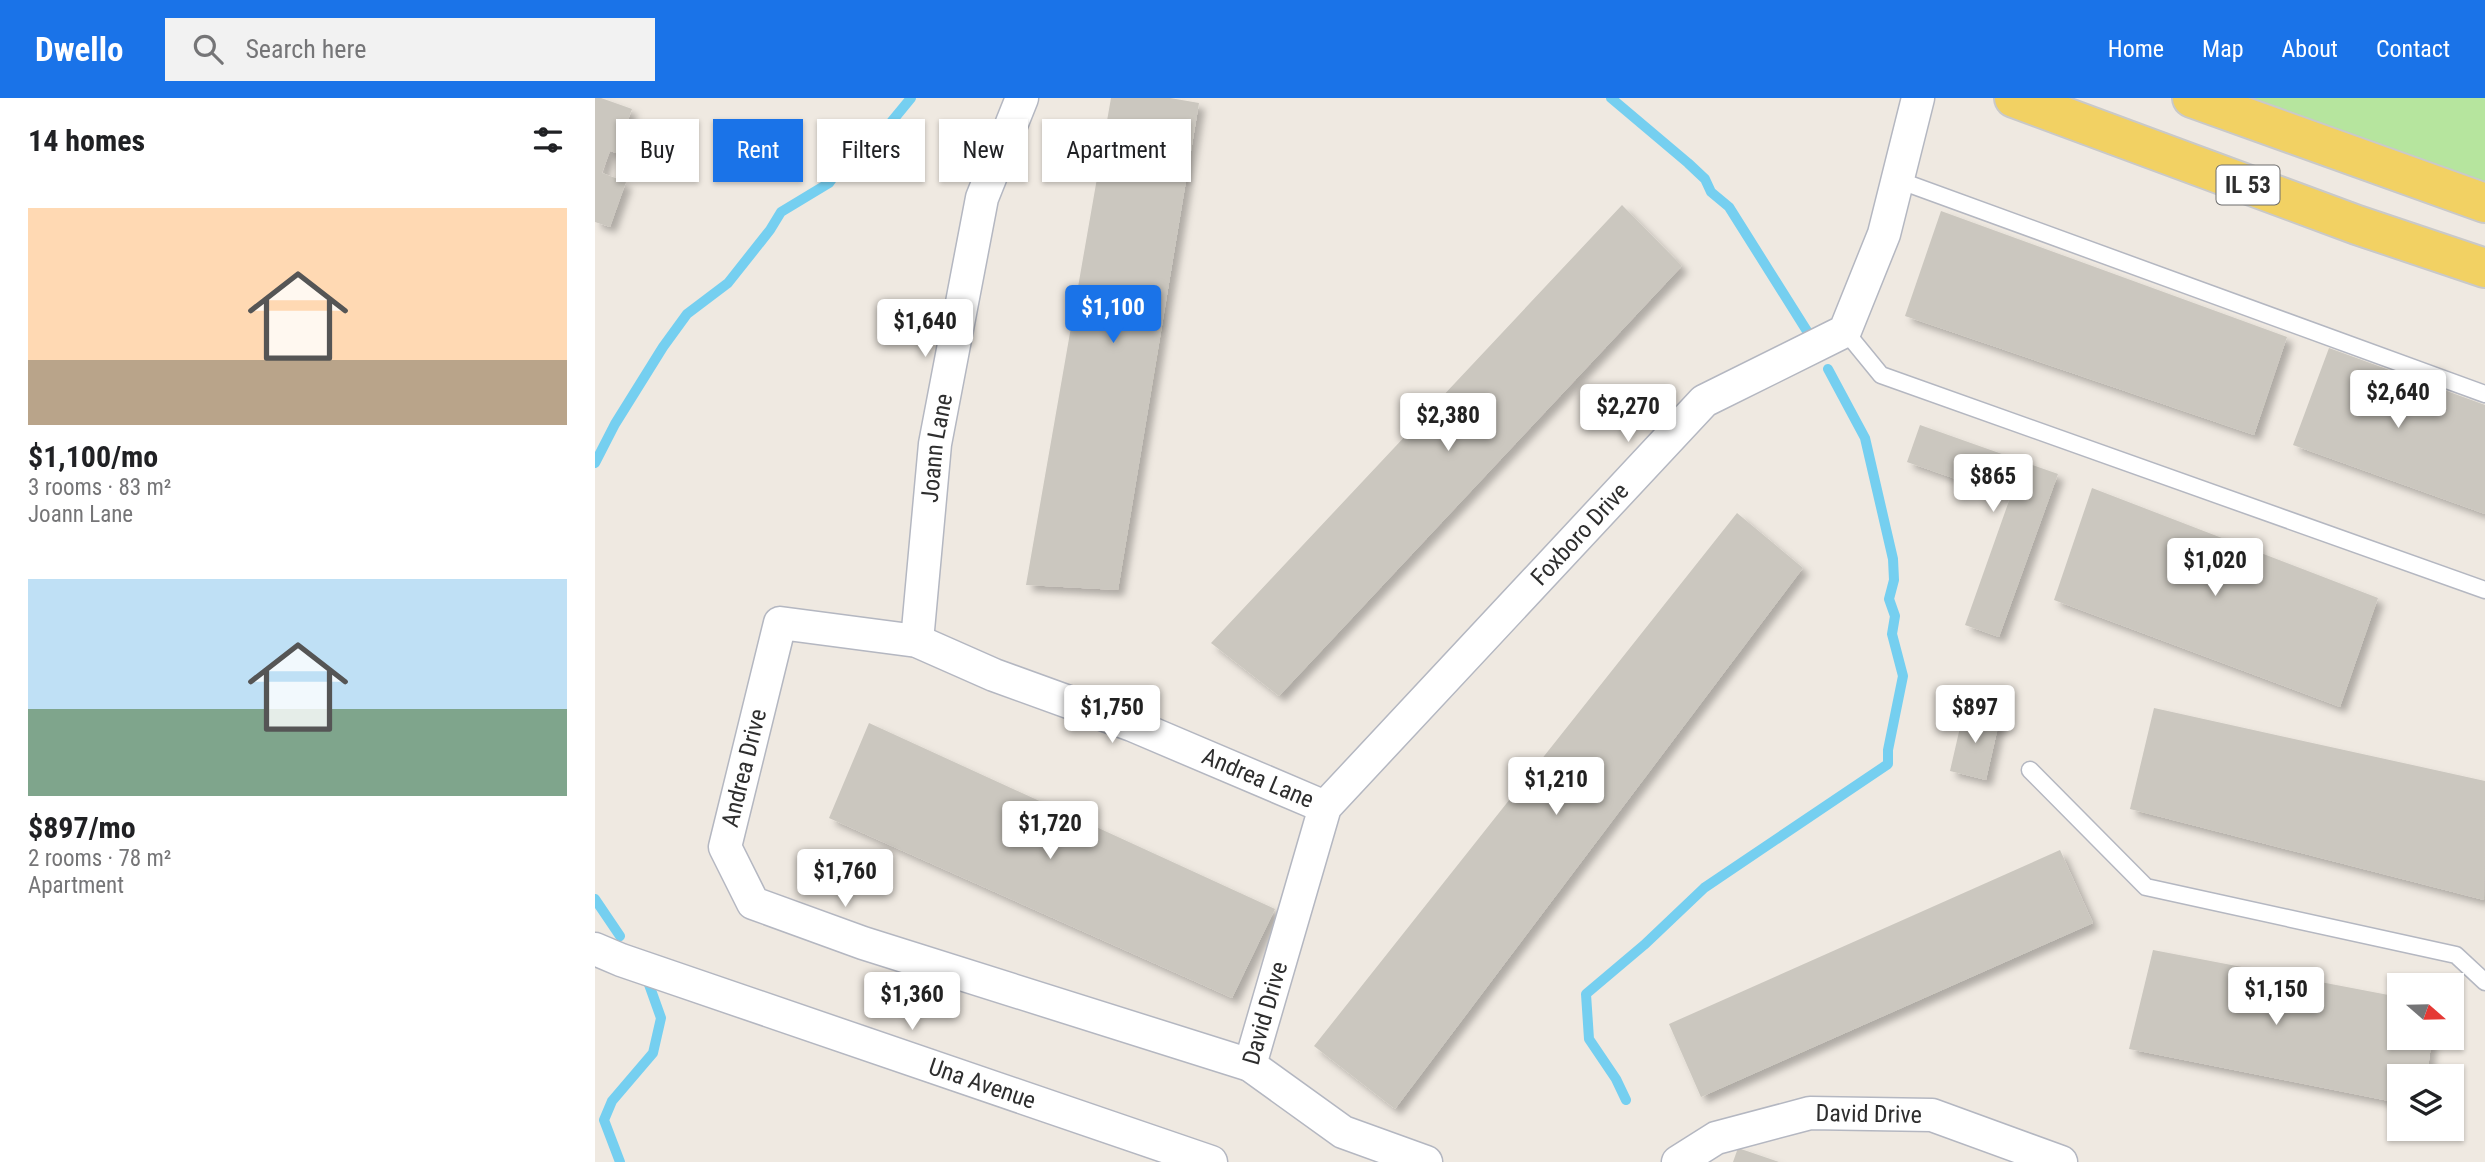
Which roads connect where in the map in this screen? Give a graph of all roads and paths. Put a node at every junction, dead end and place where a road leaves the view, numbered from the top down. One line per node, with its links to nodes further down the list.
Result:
1 (1022, 98): 11 (street, Joann Lane)
2 (1918, 98): 5 (street)
3 (2014, 98): 7 (main road, IL 53)
4 (2192, 98): 6 (main road, IL 53)
5 (1898, 180): 8 (street); 9 (lane)
6 (2485, 202)
7 (2485, 268)
8 (1845, 331): 10 (lane); 13 (street, Foxboro Drive)
9 (2485, 394)
10 (2485, 590)
11 (917, 641): 13 (street, Andrea Lane); 16 (street, Andrea Drive)
12 (2030, 770): 15 (lane)
13 (1325, 807): 16 (street, David Drive)
14 (595, 949): 17 (street, Una Avenue)
15 (2485, 982)
16 (1251, 1065): 18 (street, David Drive)
17 (1211, 1162)
18 (1426, 1162)
19 (1678, 1162): 20 (street, David Drive)
20 (2061, 1162)

